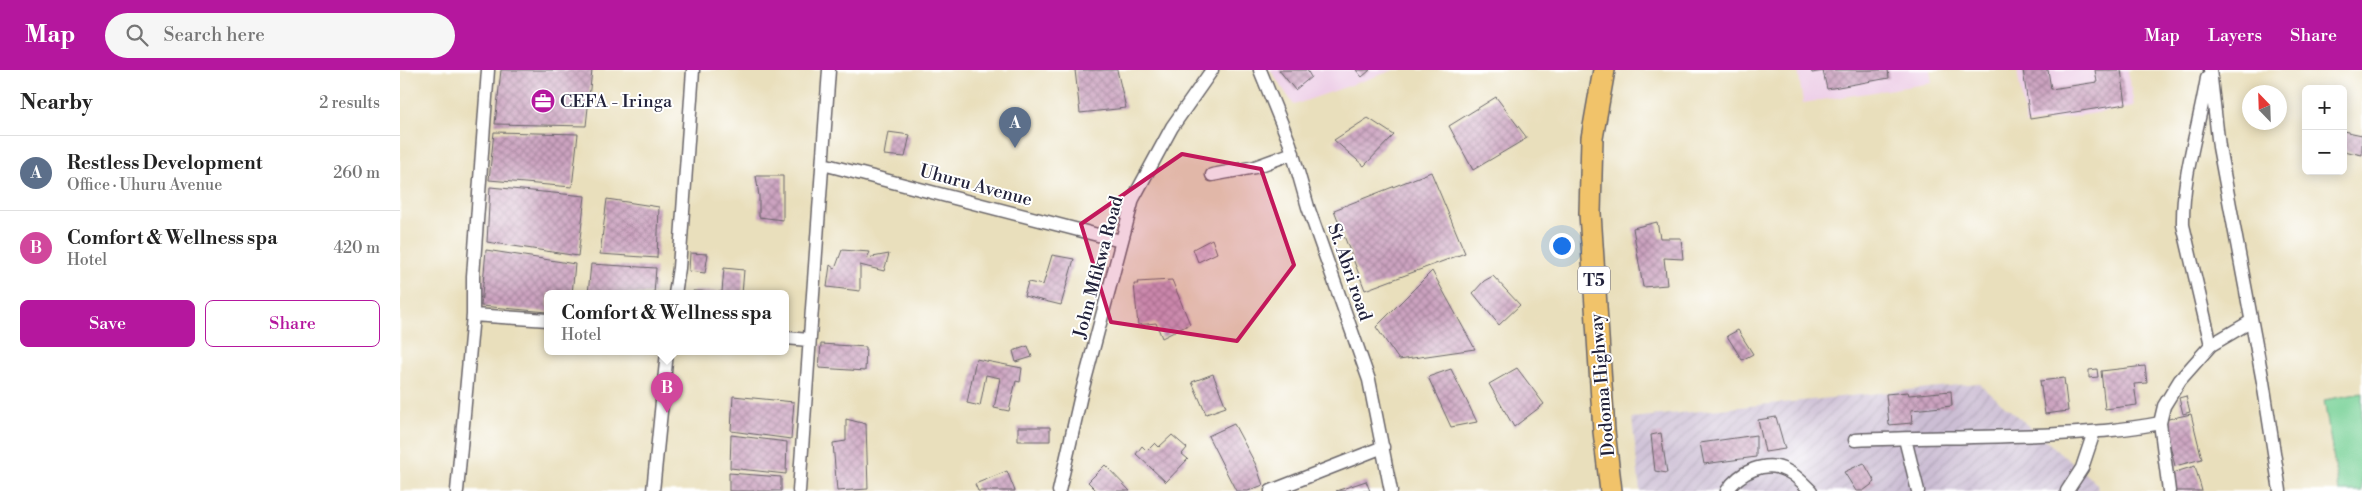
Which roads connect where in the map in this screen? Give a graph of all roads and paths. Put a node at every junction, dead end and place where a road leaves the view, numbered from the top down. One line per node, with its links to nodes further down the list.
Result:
1 (488, 70): 13 (street)
2 (693, 70): 12 (street)
3 (829, 70): 9 (street)
4 (1212, 70): 11 (street, John Mfikwa Road)
5 (1260, 70): 8 (street, St. Abri road)
6 (2209, 70): 15 (street); 18 (street)
7 (1602, 71): 32 (highway, Dodoma Highway / T5)
8 (1293, 153): 10 (street); 24 (street, St. Abri road)
9 (823, 164): 11 (street, Uhuru Avenue); 17 (street)
10 (1212, 175)
11 (1121, 241): 29 (street, John Mfikwa Road)
12 (675, 290)
13 (473, 315): 14 (street); 26 (street)
14 (544, 320)
15 (2250, 322): 18 (street); 38 (street)
16 (789, 338): 17 (street)
17 (809, 340): 28 (street)
18 (2211, 345): 20 (street)
19 (667, 355): 27 (street)
20 (2160, 423): 21 (street); 37 (street)
21 (2094, 432): 22 (street); 36 (street)
22 (1905, 439): 23 (street); 35 (street)
23 (1855, 440)
24 (1383, 446): 25 (street); 31 (street, St. Abri road)
25 (1297, 486): 30 (street)
26 (457, 491)
27 (653, 491)
28 (799, 491)
29 (1059, 491)
30 (1271, 491)
31 (1391, 491)
32 (1611, 491)
33 (1727, 491): 34 (street)
34 (1811, 491)
35 (1918, 491)
36 (2067, 491)
37 (2169, 491)
38 (2280, 491)

